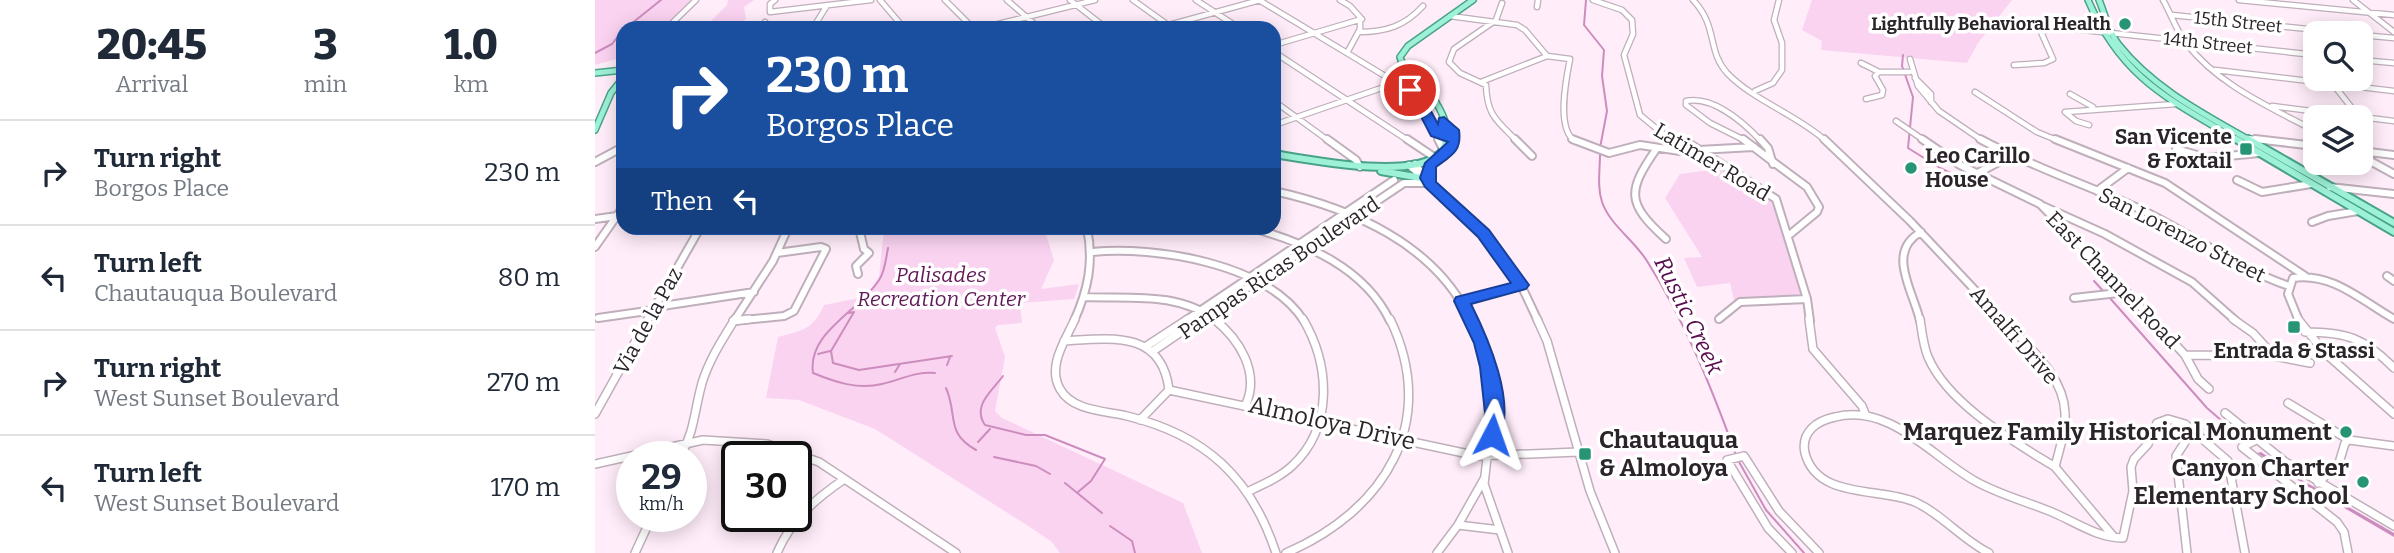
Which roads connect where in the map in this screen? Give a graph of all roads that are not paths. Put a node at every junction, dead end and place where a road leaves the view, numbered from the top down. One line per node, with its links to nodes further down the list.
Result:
1 (696, 0): 35 (street)
2 (775, 0): 26 (street)
3 (871, 0): 26 (street)
4 (880, 0): 37 (street)
5 (945, 0): 38 (street)
6 (1007, 0): 33 (street)
7 (1070, 0): 24 (street)
8 (1095, 0): 24 (street)
9 (1133, 0): 42 (street)
10 (1196, 0): 28 (street)
11 (1259, 0): 28 (street); 50 (street)
12 (1340, 0): 34 (street)
13 (1473, 0): 32 (main road)
14 (1538, 0): 27 (street)
15 (1593, 0): 108 (street, Latimer Road)
16 (1693, 0): 77 (street, Amalfi Drive)
17 (1779, 0): 77 (street)
18 (2088, 0): 47 (main road)
19 (2099, 0): 51 (main road)
20 (2163, 0): 30 (street)
21 (2239, 0): 29 (street)
22 (2353, 0): 29 (street)
23 (1501, 3): 45 (street)
24 (1076, 5): 33 (street); 41 (street)
25 (1423, 6): 48 (street)
26 (826, 7): 36 (street)
27 (1537, 8)
28 (1215, 12): 43 (street); 44 (street)
29 (2366, 12): 31 (street); 49 (street)
30 (2172, 15): 46 (street, 15th Street); 54 (street)
31 (2394, 15)
32 (1450, 16): 45 (street); 92 (main road)
33 (1027, 17): 39 (street); 40 (street)
34 (1362, 19): 48 (street); 50 (street)
35 (674, 21)
36 (817, 21)
37 (898, 21)
38 (966, 21)
39 (1011, 21)
40 (1031, 21)
41 (1097, 21)
42 (1163, 21)
43 (1189, 21)
44 (1228, 21)
45 (1493, 23): 59 (street); 71 (street)
46 (2303, 28)
47 (2101, 31): 51 (street, 14th Street); 64 (street, 14th Street); 84 (main road)
48 (1359, 32): 56 (street)
49 (2394, 32)
50 (1314, 33): 55 (street); 56 (street)
51 (2112, 33): 54 (street, 14th Street); 102 (main road)
52 (2373, 36): 53 (street)
53 (2394, 38)
54 (2185, 41): 57 (street, 14th Street); 65 (street)
55 (1281, 43)
56 (1347, 53): 72 (street)
57 (2303, 53)
58 (1281, 56): 83 (street)
59 (1547, 56): 71 (street); 104 (street)
60 (1910, 60): 67 (street)
61 (2373, 61): 63 (street)
62 (1861, 63): 66 (street)
63 (2394, 64)
64 (2014, 65)
65 (2213, 70): 70 (street); 87 (street)
66 (1879, 72): 67 (street); 82 (street)
67 (1910, 72): 115 (street, San Lorenzo Street)
68 (595, 74): 69 (main road)
69 (616, 74)
70 (2303, 78)
71 (1481, 82): 114 (street)
72 (1396, 83): 83 (street); 101 (street)
73 (616, 85): 75 (main road)
74 (2373, 88): 79 (street)
75 (613, 90): 76 (street); 98 (main road)
76 (616, 90)
77 (1755, 91): 144 (street, Amalfi Drive)
78 (2339, 91): 85 (street)
79 (2394, 91)
80 (1975, 92): 122 (street)
81 (2070, 94): 88 (street)
82 (1866, 99)
83 (1347, 100): 90 (street); 116 (street)
84 (2176, 104): 88 (street); 100 (main road)
85 (2350, 105)
86 (1281, 106): 90 (street)
87 (2267, 106): 89 (street); 97 (street)
88 (2093, 107): 96 (street)
89 (2303, 110)
90 (1296, 117): 95 (street); 120 (street)
91 (2373, 119): 94 (street)
92 (1444, 121): 99 (main road); 116 (main road)
93 (1896, 121): 124 (street, East Channel Road)
94 (2394, 121)
95 (1281, 122)
96 (2089, 125)
97 (2303, 125)
98 (595, 130)
99 (1447, 133): 101 (main road); 106 (main road)
100 (2228, 135): 102 (street); 110 (main road)
101 (1438, 136): 106 (street)
102 (2247, 138): 103 (street); 131 (main road)
103 (2303, 145)
104 (1657, 148): 108 (street); 152 (street)
105 (1754, 148): 108 (street); 119 (street); 119 (street)
106 (1443, 149): 116 (main road)
107 (2176, 149): 110 (street)
108 (1699, 150): 151 (street, Latimer Road)
109 (616, 151): 118 (street)
110 (2259, 153): 130 (main road)
111 (2373, 154): 113 (street)
112 (1281, 155): 120 (main road)
113 (2394, 155)
114 (1532, 156)
115 (2010, 156): 124 (street); 132 (street, San Lorenzo Street)
116 (1433, 160): 121 (main road); 127 (main road)
117 (2373, 161): 125 (street)
118 (595, 162)
119 (1773, 164): 151 (street)
120 (1360, 167): 121 (main road); 123 (main road)
121 (1414, 167): 123 (main road); 127 (street)
122 (2128, 168): 132 (street); 159 (street)
123 (1384, 172): 126 (street, Pampas Ricas Boulevard); 127 (main road)
124 (1976, 174): 135 (street, East Channel Road)
125 (2394, 174)
126 (1394, 180): 129 (street, Pampas Ricas Boulevard); 137 (street, Pampas Ricas Boulevard)
127 (1426, 180): 129 (street, Pampas Ricas Boulevard); 164 (street)
128 (2237, 180): 130 (street)
129 (1404, 183): 140 (street, Pampas Ricas Boulevard)
130 (2311, 184): 136 (main road)
131 (2330, 187): 134 (street); 143 (main road)
132 (2097, 191): 165 (street, San Lorenzo Street)
133 (1281, 193): 137 (street)
134 (2394, 194)
135 (2040, 204): 167 (street, East Channel Road); 184 (street)
136 (2358, 211): 142 (street); 145 (main road)
137 (1348, 213): 140 (street); 153 (street, Pampas Ricas Boulevard)
138 (616, 216): 141 (street)
139 (616, 217): 154 (street)
140 (1357, 217): 155 (street, Pampas Ricas Boulevard); 171 (street)
141 (595, 219)
142 (2312, 222)
143 (2394, 223)
144 (1921, 232): 210 (street, Amalfi Drive); 210 (street)
145 (2394, 233)
146 (696, 235): 172 (street, Via de la Paz)
147 (785, 235): 157 (street)
148 (861, 235): 158 (street)
149 (1088, 235): 156 (street)
150 (1273, 235): 153 (street)
151 (1789, 236): 170 (street, Latimer Road)
152 (1665, 239)
153 (1302, 244): 155 (street); 161 (street, Pampas Ricas Boulevard)
154 (595, 247)
155 (1309, 248): 163 (street, Pampas Ricas Boulevard); 199 (street)
156 (1092, 252): 161 (street); 168 (street)
157 (777, 253): 166 (street); 178 (street)
158 (858, 274)
159 (2305, 276): 165 (street); 177 (street)
160 (2387, 276): 162 (street)
161 (1250, 279): 163 (street); 173 (street, Pampas Ricas Boulevard)
162 (2394, 281)
163 (1258, 283): 174 (street, Pampas Ricas Boulevard); 196 (street)
164 (1521, 285): 171 (street); 206 (street)
165 (2289, 286): 179 (street)
166 (754, 292): 172 (street); 178 (street)
167 (2127, 292): 169 (street); 183 (street, East Channel Road)
168 (1084, 297): 173 (street); 180 (street)
169 (2074, 298)
170 (1807, 299): 176 (street); 194 (street, Latimer Road)
171 (1462, 301): 207 (street)
172 (655, 309): 175 (street); 192 (street, Via de la Paz)
173 (1201, 311): 174 (street); 181 (street, Pampas Ricas Boulevard)
174 (1209, 316): 182 (street, Pampas Ricas Boulevard); 190 (street)
175 (599, 318)
176 (1719, 319)
177 (2394, 319)
178 (733, 321): 198 (street)
179 (2305, 332): 186 (street); 193 (street)
180 (1064, 341): 181 (street); 195 (street)
181 (1145, 346): 182 (street)
182 (1153, 351): 188 (street)
183 (2185, 355): 184 (street); 187 (street, East Channel Road)
184 (2274, 356): 185 (street)
185 (2310, 363)
186 (2394, 368)
187 (2209, 389)
188 (1169, 390): 190 (street, Almoloya Drive); 195 (street)
189 (2288, 402): 202 (street)
190 (1245, 404): 196 (street, Almoloya Drive)
191 (2225, 413): 201 (street)
192 (595, 414)
193 (2394, 414)
194 (1866, 416): 219 (street); 230 (street)
195 (1140, 419): 214 (street)
196 (1319, 421): 199 (street, Almoloya Drive); 214 (street)
197 (2193, 430): 219 (street); 231 (street); 232 (street)
198 (692, 436): 200 (street); 203 (street)
199 (1402, 439): 207 (street, Almoloya Drive); 224 (street)
200 (703, 440): 204 (street); 212 (street)
201 (2256, 440): 213 (street); 233 (street)
202 (2349, 440): 205 (street); 213 (street)
203 (689, 441)
204 (699, 441)
205 (2394, 446)
206 (1578, 452): 207 (street, Almoloya Drive); 227 (street)
207 (1489, 457): 211 (street)
208 (616, 459): 209 (street)
209 (595, 464)
210 (2055, 467): 219 (street)
211 (1484, 479): 215 (street); 217 (street)
212 (843, 480): 221 (street); 222 (street)
213 (2318, 483): 216 (street)
214 (1249, 491): 223 (street)
215 (1458, 525): 217 (street); 225 (street)
216 (2394, 526)
217 (1500, 530): 226 (street)
218 (645, 532): 220 (street)
219 (2114, 538)
220 (635, 553)
221 (777, 553)
222 (956, 553)
223 (1276, 553)
224 (1286, 553)
225 (1437, 553)
226 (1507, 553)
227 (1615, 553)
228 (1791, 553): 229 (street)
229 (1819, 553)
230 (1989, 553)
231 (2187, 553)
232 (2245, 553)
233 (2348, 553)

